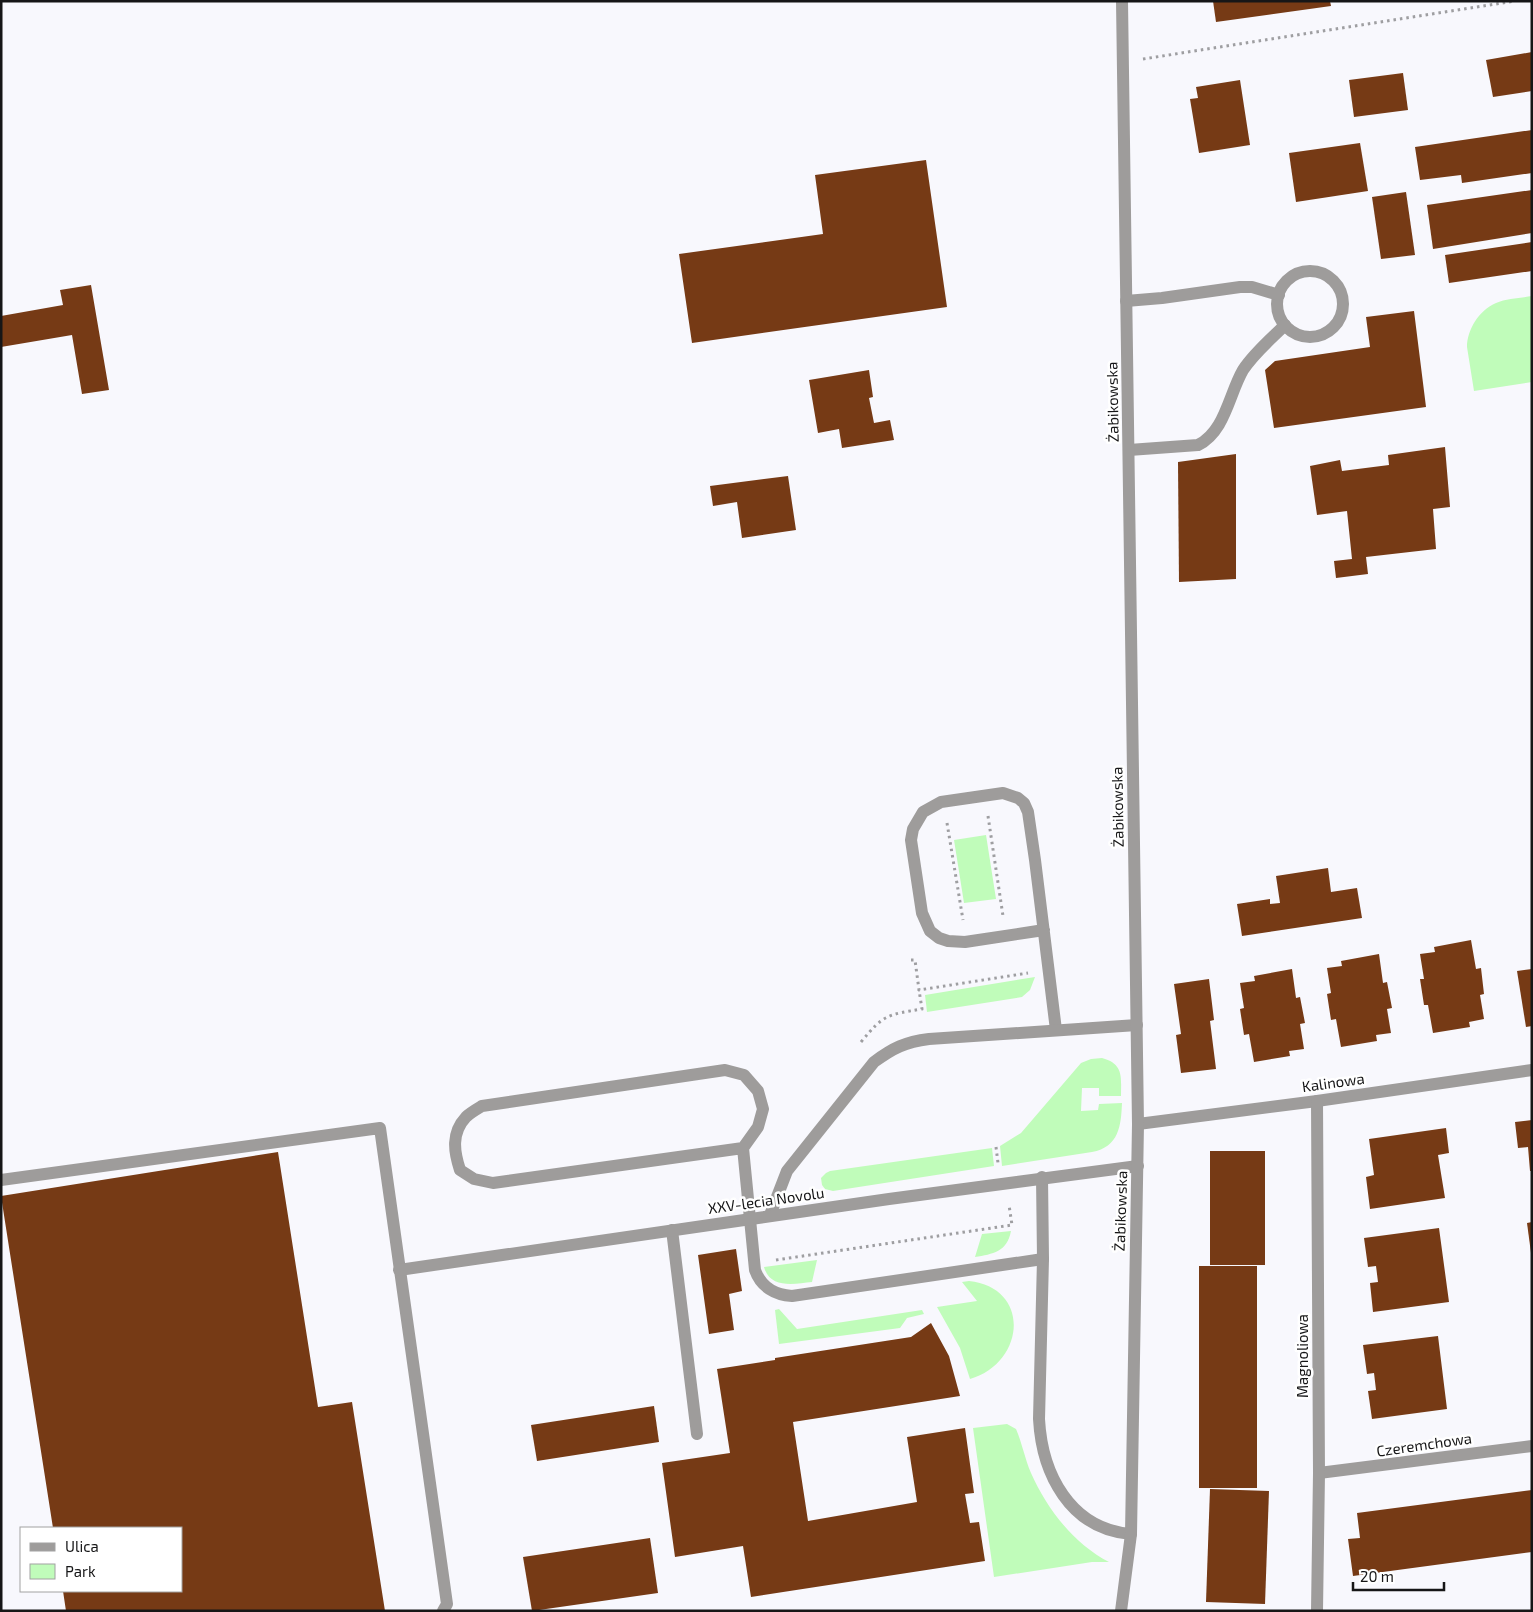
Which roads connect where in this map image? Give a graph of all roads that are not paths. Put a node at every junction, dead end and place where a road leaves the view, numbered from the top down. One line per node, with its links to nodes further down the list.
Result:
1 (1122, 1): 3 (street, Żabikowska)
2 (1279, 295): 3 (street); 4 (street); 4 (street)
3 (1126, 301): 5 (street, Żabikowska)
4 (1285, 325): 5 (street)
5 (1129, 450): 7 (street, Żabikowska)
6 (1044, 930): 6 (street); 8 (street)
7 (1137, 1025): 8 (street); 11 (street, Żabikowska)
8 (1056, 1030): 16 (street)
9 (1532, 1070): 10 (street, Kalinowa)
10 (1317, 1101): 11 (street, Kalinowa); 23 (street, Magnoliowa)
11 (1138, 1124): 13 (street, Żabikowska)
12 (743, 1148): 12 (street); 17 (street)
13 (1138, 1166): 14 (street, XXV-lecia Novolu); 24 (street, Żabikowska)
14 (1042, 1177): 16 (street, XXV-lecia Novolu); 19 (street)
15 (1, 1180): 20 (street)
16 (770, 1215): 17 (street, XXV-lecia Novolu)
17 (749, 1218): 18 (street, XXV-lecia Novolu); 19 (street)
18 (672, 1230): 20 (street, XXV-lecia Novolu); 21 (street)
19 (1043, 1260): 24 (street)
20 (399, 1270): 25 (street)
21 (697, 1434)
22 (1532, 1446): 23 (street, Czeremchowa)
23 (1320, 1474): 27 (street, Magnoliowa)
24 (1131, 1534): 26 (street, Żabikowska)
25 (443, 1611)
26 (1121, 1611)
27 (1317, 1611)

